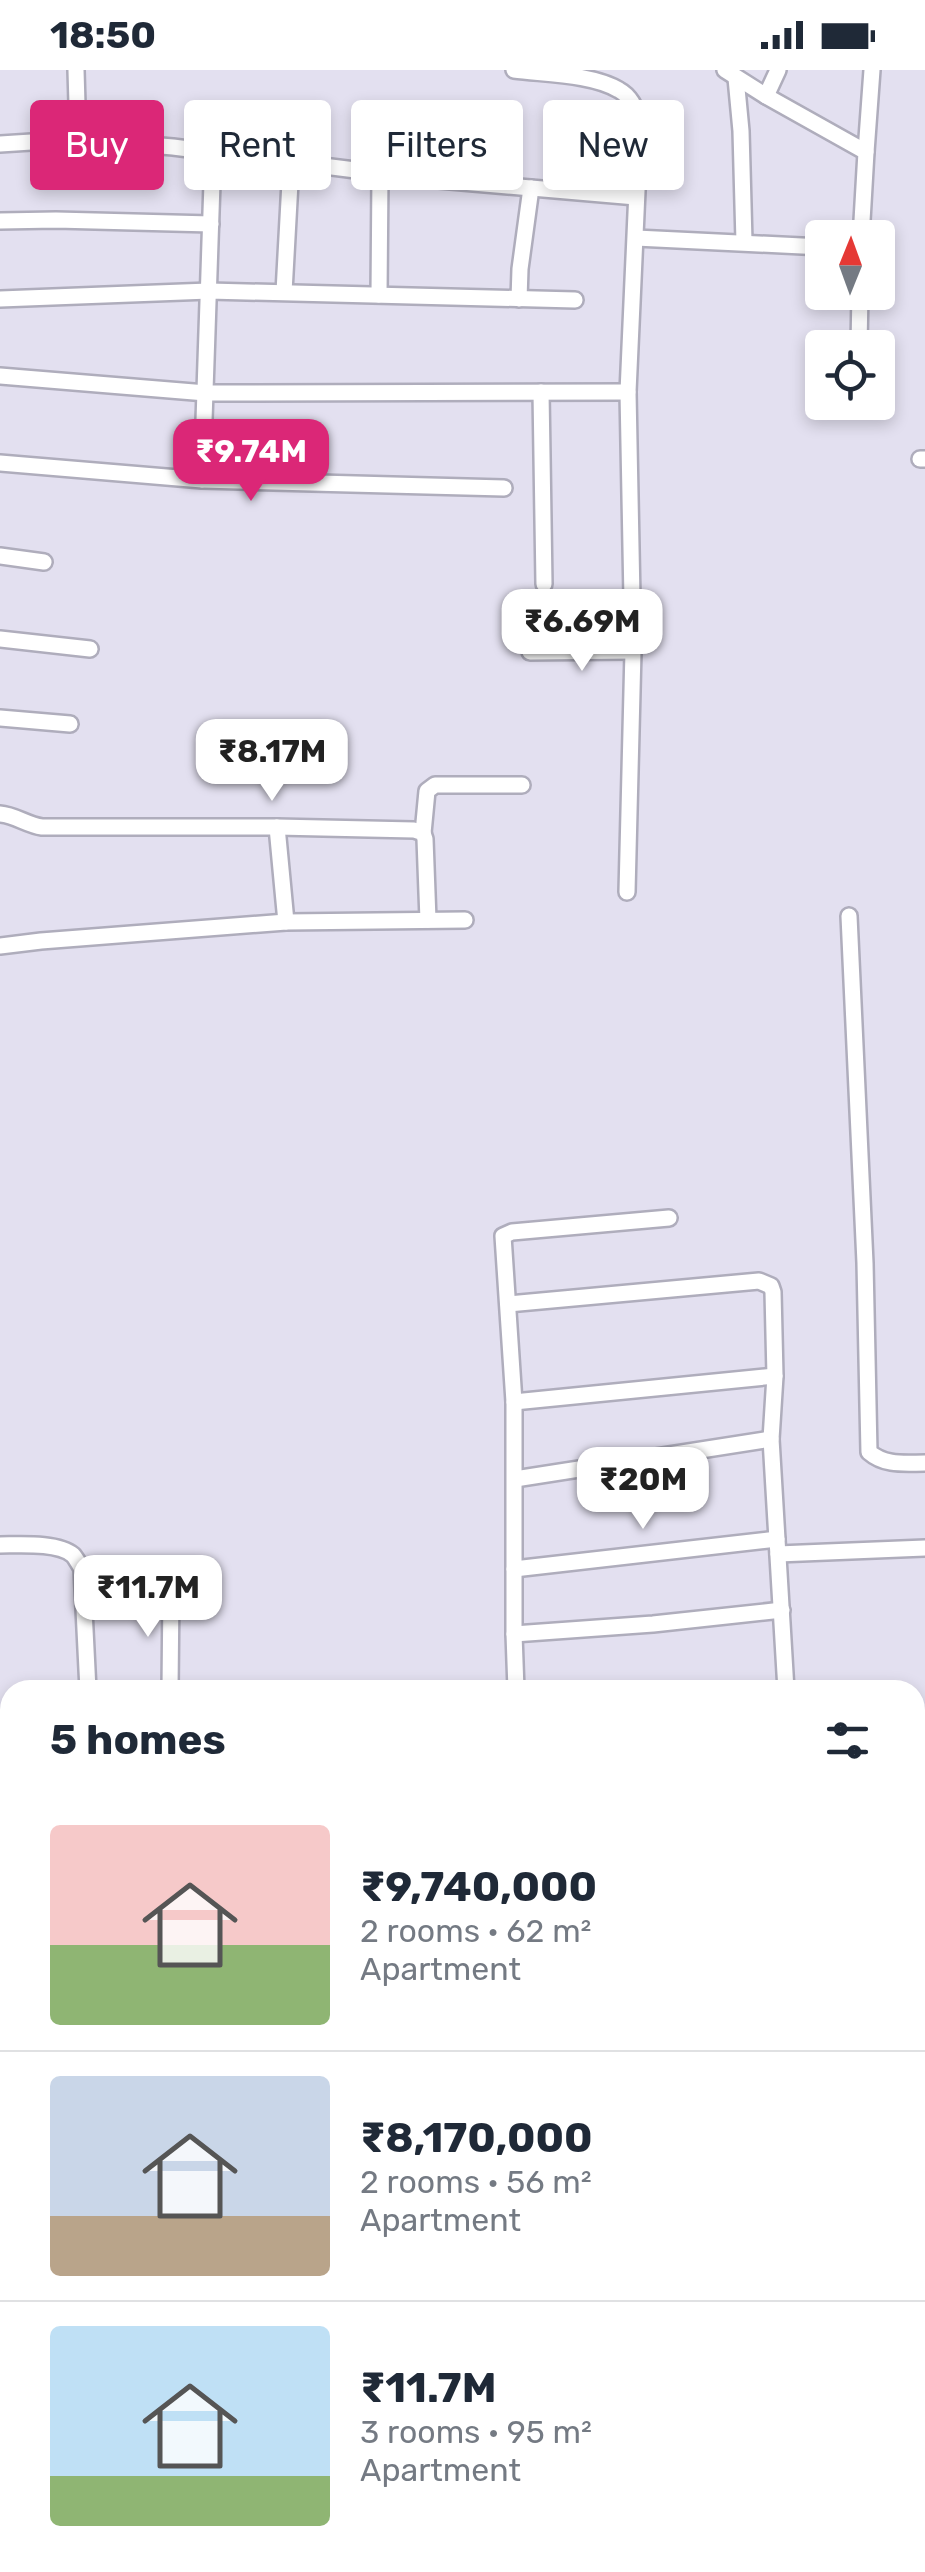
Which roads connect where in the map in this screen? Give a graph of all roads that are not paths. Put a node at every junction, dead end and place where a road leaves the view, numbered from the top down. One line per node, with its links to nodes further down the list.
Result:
1 (76, 70): 8 (street)
2 (514, 70): 6 (street)
3 (778, 70): 7 (street)
4 (872, 70): 11 (street)
5 (731, 74): 7 (street); 22 (street)
6 (597, 75): 17 (street)
7 (766, 96): 11 (street)
8 (77, 100)
9 (30, 142): 10 (street)
10 (0, 144)
11 (866, 152): 18 (street)
12 (523, 187): 13 (street)
13 (532, 188): 17 (street); 28 (street)
14 (212, 190): 20 (street)
15 (290, 190): 25 (street)
16 (380, 190): 26 (street)
17 (636, 197): 21 (street)
18 (861, 220)
19 (0, 221): 20 (street)
20 (211, 224): 24 (street)
21 (636, 238): 22 (street); 32 (street)
22 (744, 242): 23 (street)
23 (805, 246)
24 (208, 291): 25 (street); 27 (street); 33 (street)
25 (284, 292): 26 (street)
26 (378, 295): 28 (street)
27 (0, 299)
28 (519, 299): 29 (street)
29 (575, 300)
30 (0, 376): 33 (street)
31 (540, 392): 32 (street); 33 (street); 39 (street)
32 (628, 392): 43 (street)
33 (206, 393): 35 (street)
34 (0, 463): 35 (street)
35 (202, 480): 36 (street)
36 (504, 488)
37 (0, 556): 38 (street)
38 (44, 562)
39 (544, 584)
40 (0, 640): 41 (street)
41 (90, 649)
42 (530, 652): 43 (street)
43 (633, 652): 50 (street)
44 (0, 718): 45 (street)
45 (70, 724)
46 (522, 785): 49 (street)
47 (0, 814): 48 (street)
48 (277, 827): 49 (street); 54 (street)
49 (423, 833): 52 (street)
50 (627, 892)
51 (849, 916): 61 (street)
52 (428, 920): 53 (street); 54 (street)
53 (465, 920)
54 (286, 922): 55 (street)
55 (0, 946)
56 (670, 1218): 57 (street)
57 (508, 1304): 58 (street); 59 (street)
58 (775, 1376): 59 (street); 60 (street)
59 (514, 1402): 62 (street)
60 (771, 1439): 62 (street); 64 (street)
61 (925, 1463)
62 (515, 1479): 66 (street)
63 (0, 1545): 70 (street)
64 (778, 1547): 65 (street); 66 (street); 68 (street)
65 (925, 1548)
66 (514, 1569): 69 (street)
67 (171, 1589): 71 (street)
68 (782, 1610): 69 (street); 73 (street)
69 (514, 1634): 72 (street)
70 (88, 1680)
71 (170, 1680)
72 (516, 1680)
73 (786, 1680)

